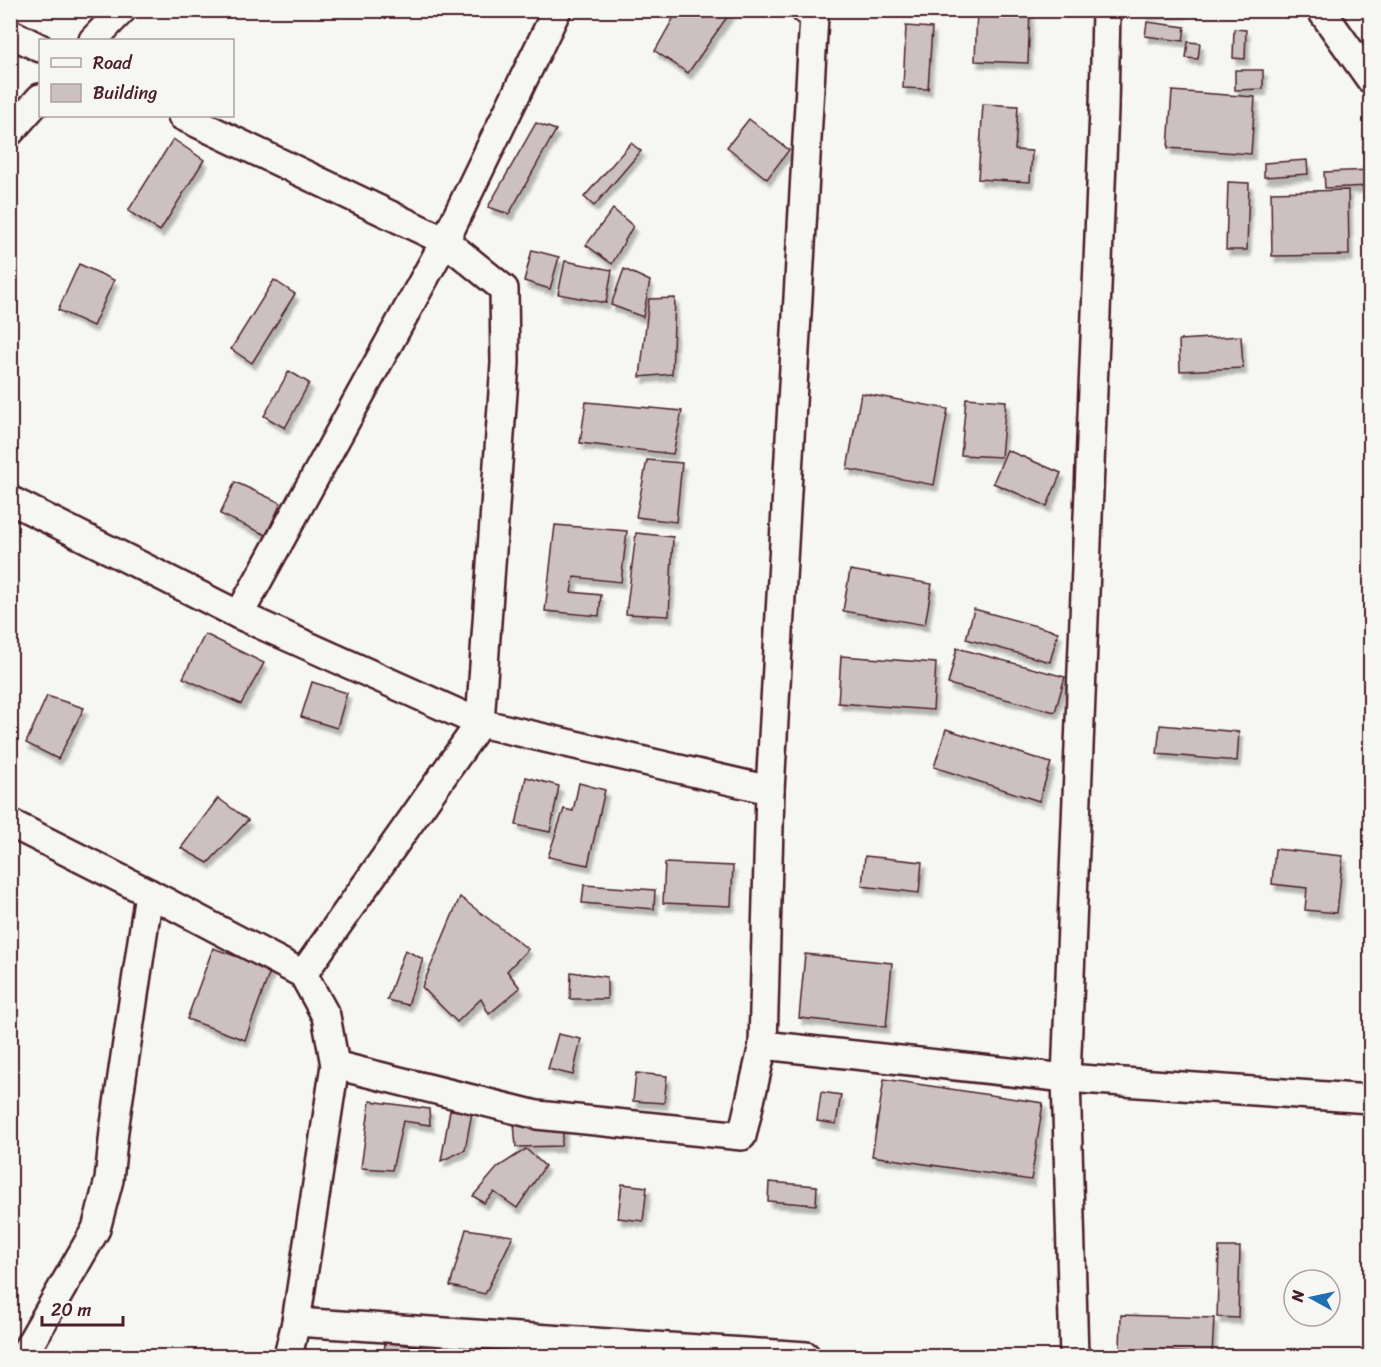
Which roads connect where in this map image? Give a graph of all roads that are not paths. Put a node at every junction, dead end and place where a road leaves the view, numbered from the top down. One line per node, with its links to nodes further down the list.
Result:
1 (122, 10): 7 (street)
2 (557, 10): 13 (street)
3 (1106, 10): 23 (street)
4 (1321, 10): 9 (street)
5 (816, 12): 17 (street)
6 (10, 33): 8 (street)
7 (94, 39)
8 (39, 48)
9 (1371, 79)
10 (39, 99): 12 (street)
11 (184, 117): 13 (street)
12 (10, 132)
13 (446, 241): 15 (street); 16 (street)
14 (10, 500): 15 (street)
15 (239, 615): 16 (street)
16 (480, 723): 17 (street); 20 (street)
17 (770, 790): 21 (street)
18 (10, 823): 19 (street)
19 (149, 893): 20 (street); 26 (street)
20 (303, 974): 22 (street)
21 (764, 1045): 22 (street); 23 (street)
22 (335, 1065): 25 (street)
23 (1066, 1078): 24 (street); 29 (street)
24 (1371, 1099)
25 (296, 1322): 27 (street); 28 (street)
26 (23, 1356)
27 (288, 1356)
28 (806, 1356)
29 (1074, 1356)

